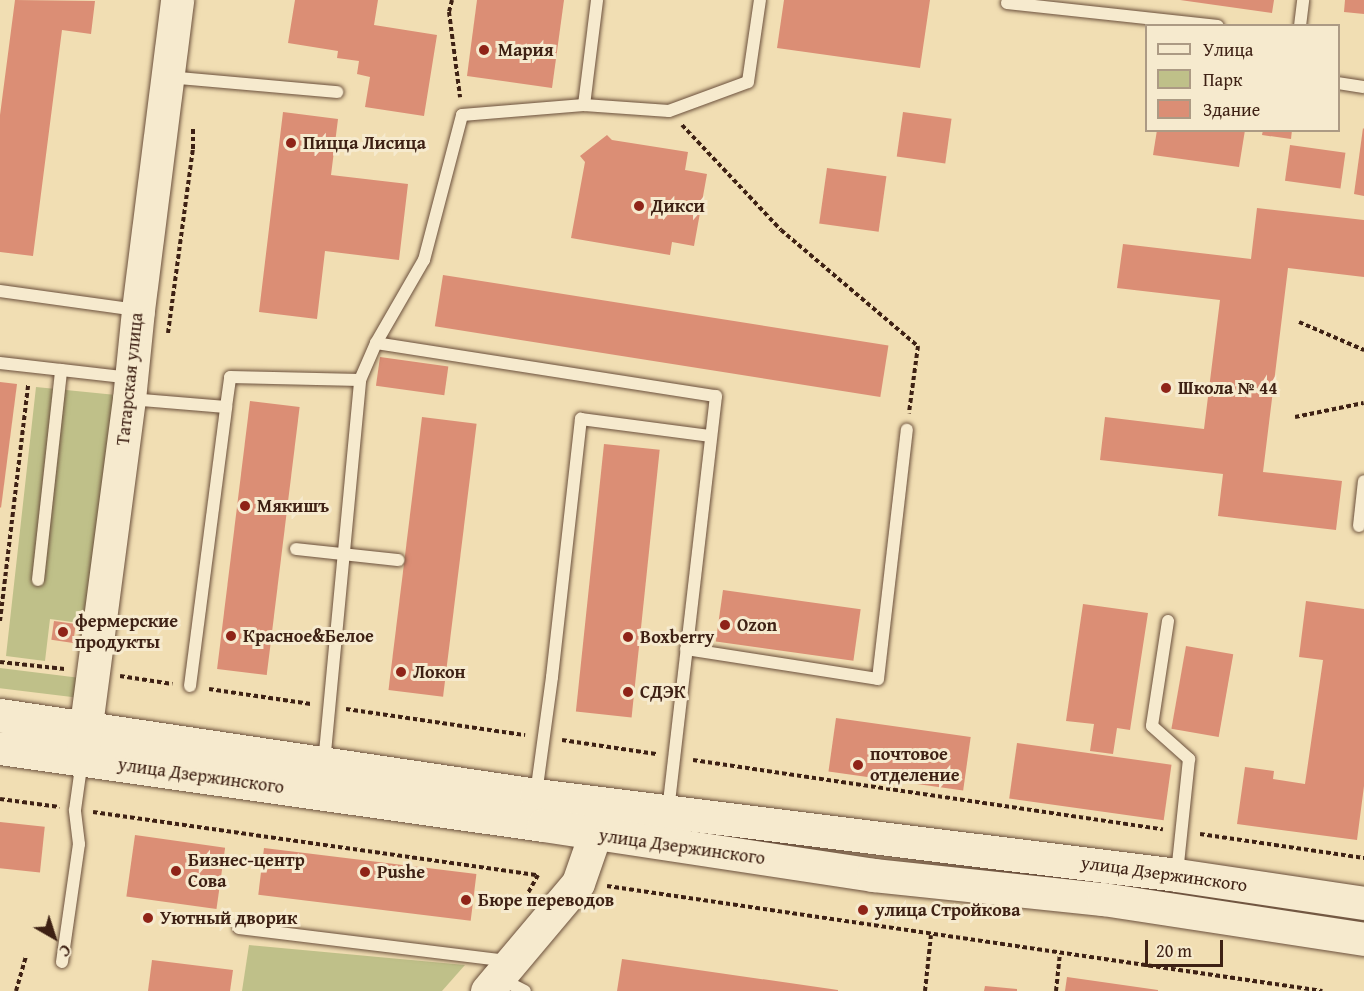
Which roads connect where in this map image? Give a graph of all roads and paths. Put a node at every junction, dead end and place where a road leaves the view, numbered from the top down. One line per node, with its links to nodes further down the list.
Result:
1 (177, 0): 9 (main road, Татарская улица)
2 (452, 0): 15 (path)
3 (597, 0): 13 (lane)
4 (760, 0): 14 (lane)
5 (1303, 0): 8 (lane)
6 (1007, 3): 7 (lane)
7 (1200, 24)
8 (1300, 24)
9 (166, 77): 12 (lane); 17 (main road, Татарская улица)
10 (1340, 83): 11 (lane)
11 (1364, 87)
12 (337, 92)
13 (584, 105): 14 (lane); 15 (lane)
14 (669, 111): 29 (path)
15 (462, 116): 19 (lane)
16 (0, 291): 17 (lane)
17 (138, 310): 25 (main road, Татарская улица)
18 (1299, 322): 20 (path)
19 (376, 343): 24 (lane); 30 (lane)
20 (1364, 350)
21 (0, 363): 22 (lane)
22 (30, 366): 23 (lane); 37 (path)
23 (61, 370): 25 (lane); 36 (lane)
24 (360, 380): 27 (lane); 34 (lane)
25 (130, 388): 27 (lane); 41 (main road, Татарская улица)
26 (1364, 403): 28 (path)
27 (226, 407): 42 (lane)
28 (1295, 417)
29 (907, 430): 39 (lane)
30 (711, 436): 39 (lane); 45 (lane)
31 (1364, 481): 32 (lane)
32 (1359, 526)
33 (296, 549): 34 (lane)
34 (343, 555): 35 (lane); 49 (lane)
35 (398, 561)
36 (38, 580)
37 (0, 621)
38 (1168, 621): 55 (lane)
39 (686, 649): 47 (lane)
40 (0, 662): 41 (path)
41 (107, 674): 44 (main road, Татарская улица)
42 (190, 686)
43 (0, 715): 44 (main road, улица Дзержинского)
44 (86, 726): 48 (main road, Татарская улица); 49 (main road, улица Дзержинского)
45 (542, 737): 47 (path); 50 (lane)
46 (0, 748): 48 (main road, улица Дзержинского)
47 (673, 757): 53 (lane); 55 (path)
48 (82, 759): 52 (lane); 54 (main road, улица Дзержинского)
49 (324, 764): 50 (main road, улица Дзержинского)
50 (536, 795): 54 (main road, улица Дзержинского)
51 (0, 799): 52 (path)
52 (75, 810): 57 (path); 66 (lane)
53 (668, 811): 54 (main road, улица Дзержинского); 58 (main road, улица Дзержинского)
54 (601, 819): 63 (main road, улица Дзержинского); 67 (main road)
55 (1180, 831): 56 (path); 58 (lane)
56 (1364, 858)
57 (538, 875)
58 (1177, 875): 60 (main road, улица Дзержинского)
59 (608, 886): 62 (path)
60 (1364, 903)
61 (239, 928): 67 (lane)
62 (931, 935): 64 (path); 69 (path)
63 (1364, 939)
64 (1060, 954): 70 (path); 71 (path)
65 (26, 955): 68 (path)
66 (62, 962)
67 (506, 981)
68 (15, 991)
69 (925, 991)
70 (1056, 991)
71 (1322, 991)

